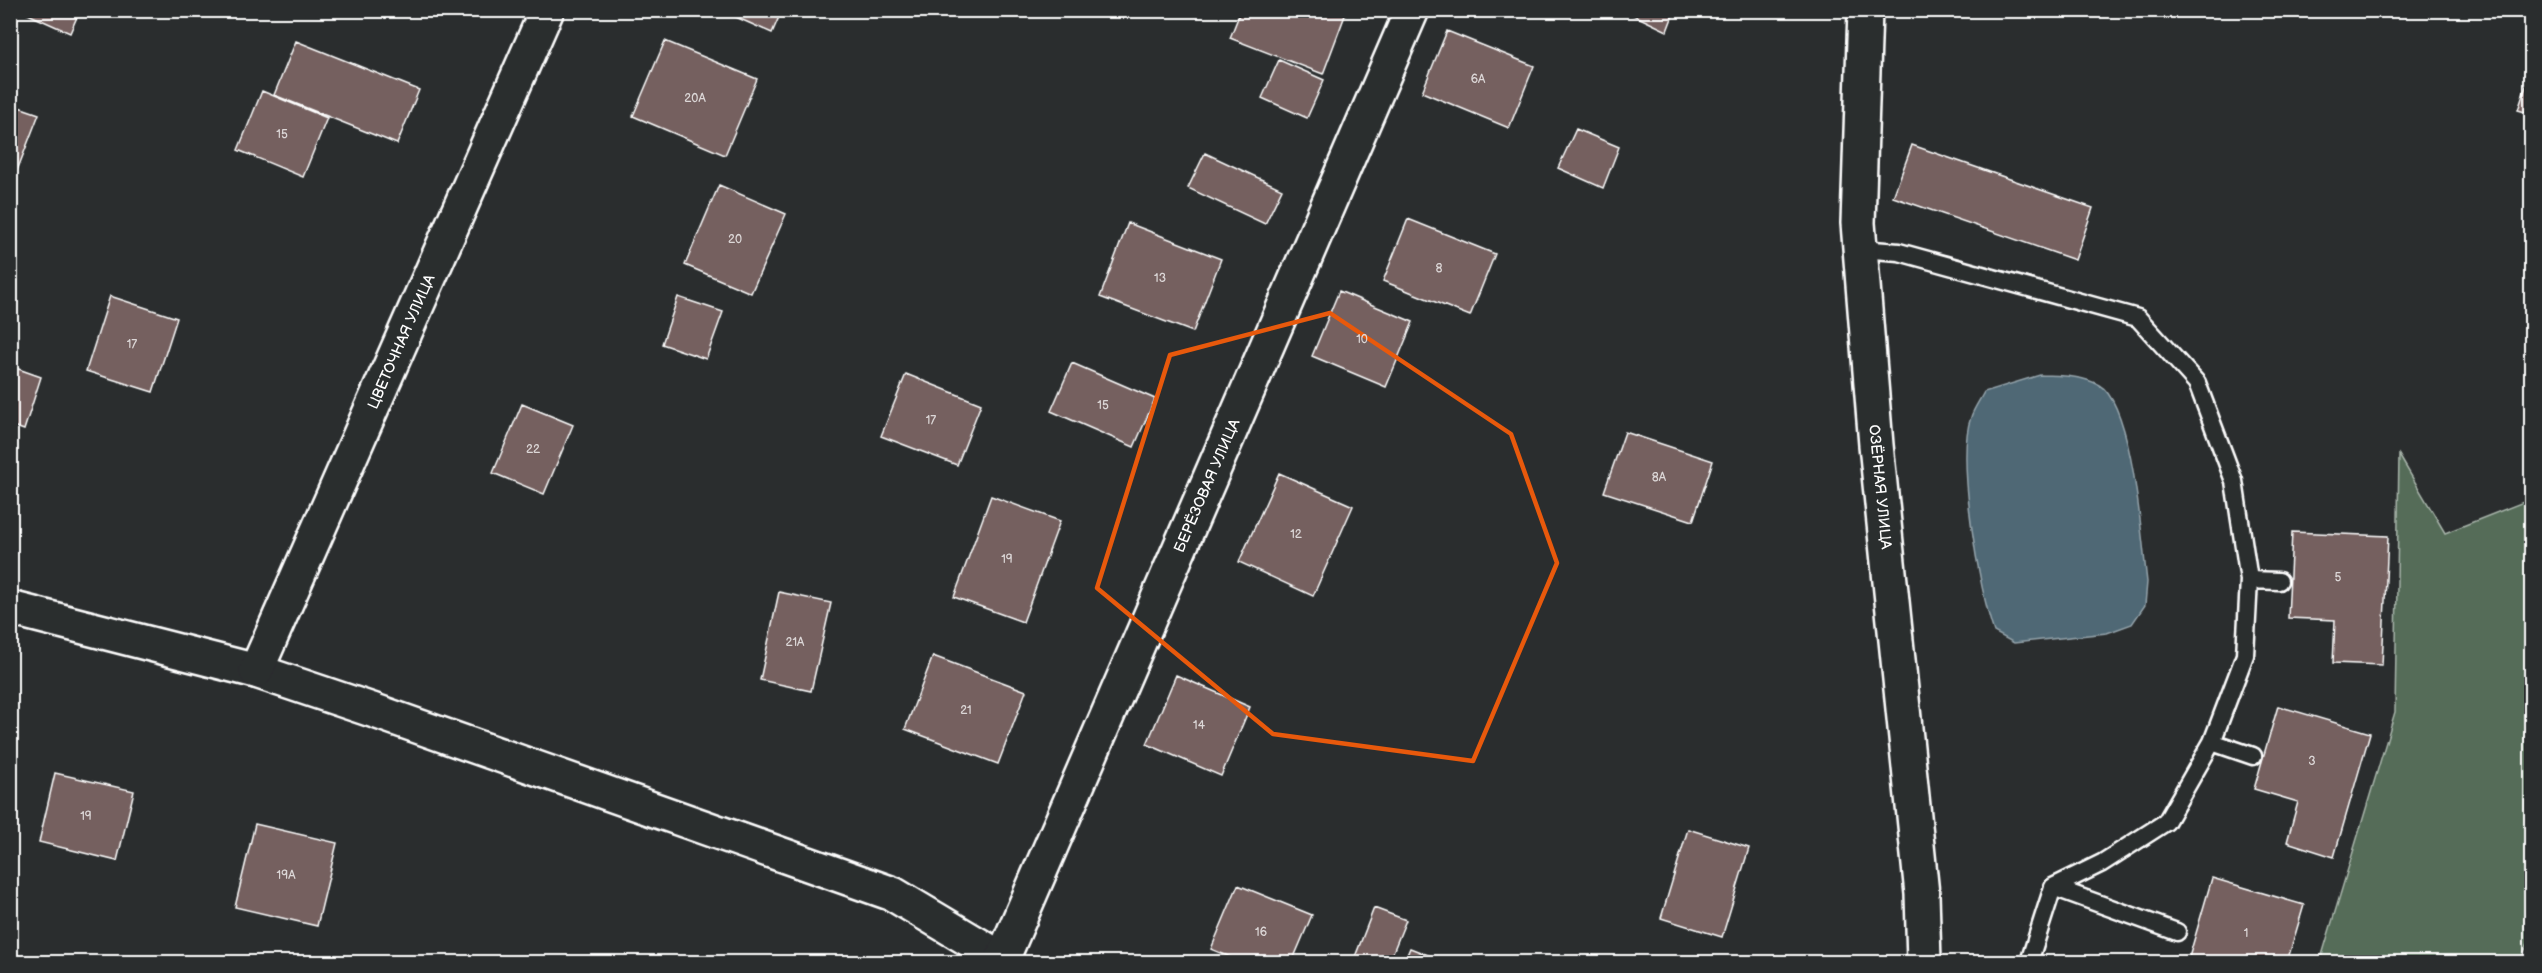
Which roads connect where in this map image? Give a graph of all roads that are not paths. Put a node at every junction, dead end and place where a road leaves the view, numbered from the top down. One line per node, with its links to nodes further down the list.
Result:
1 (547, 10): 8 (street, ЦВЕТОЧНАЯ УЛИЦА)
2 (1412, 10): 13 (street, БЕРЁЗОВАЯ УЛИЦА)
3 (1865, 10): 4 (street, ОЗЁРНАЯ УЛИЦА)
4 (1860, 249): 5 (lane); 14 (street, ОЗЁРНАЯ УЛИЦА)
5 (2249, 580): 6 (lane); 9 (lane)
6 (2279, 581)
7 (10, 608): 8 (street)
8 (256, 671): 13 (street)
9 (2212, 742): 10 (lane); 11 (lane)
10 (2253, 756)
11 (2053, 887): 12 (lane); 15 (lane)
12 (2177, 932)
13 (1003, 962)
14 (1924, 963)
15 (2029, 963)

